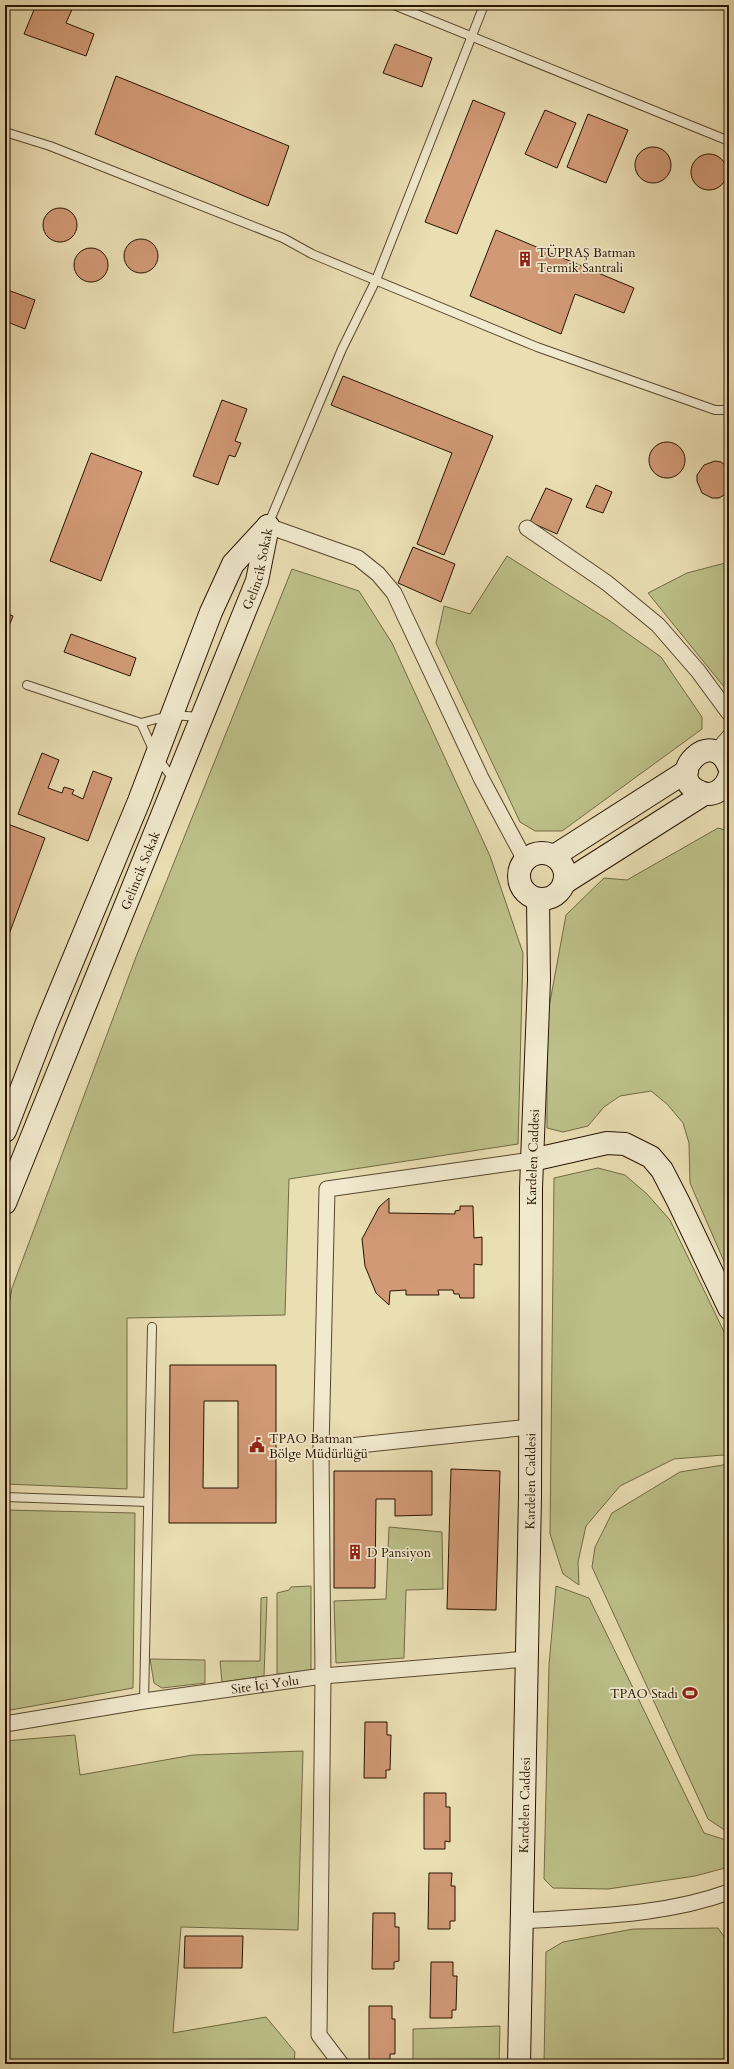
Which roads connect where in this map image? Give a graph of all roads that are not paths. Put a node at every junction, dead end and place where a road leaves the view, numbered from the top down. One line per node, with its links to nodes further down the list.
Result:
1 (394, 5): 3 (lane)
2 (484, 5): 3 (lane)
3 (472, 37): 5 (lane); 6 (lane)
4 (5, 132): 6 (lane)
5 (729, 141)
6 (376, 280): 7 (lane); 8 (lane)
7 (729, 410)
8 (268, 526): 12 (street, Gelincik Sokak); 13 (street, Gelincik Sokak); 21 (street)
9 (527, 528): 11 (street)
10 (26, 685): 14 (lane)
11 (729, 713)
12 (172, 715): 13 (lane); 14 (lane); 15 (street, Gelincik Sokak)
13 (203, 717): 18 (street, Gelincik Sokak)
14 (141, 723): 15 (lane)
15 (156, 756): 18 (lane); 24 (street, Gelincik Sokak)
16 (726, 767): 17 (street); 19 (street)
17 (687, 771): 19 (street); 20 (street)
18 (176, 784): 26 (street, Gelincik Sokak)
19 (704, 794): 22 (street)
20 (554, 856): 21 (street); 22 (street)
21 (525, 860): 23 (street)
22 (564, 883): 23 (street)
23 (538, 899): 25 (street, Kardelen Caddesi)
24 (5, 1131)
25 (532, 1160): 28 (street); 30 (street, Kardelen Caddesi); 31 (street)
26 (10, 1177): 27 (street, Gelincik Sokak)
27 (5, 1203)
28 (729, 1308)
29 (152, 1327): 33 (lane)
30 (530, 1427): 31 (street); 34 (street, Kardelen Caddesi)
31 (321, 1449): 35 (street)
32 (5, 1497): 33 (lane)
33 (148, 1502): 36 (lane)
34 (527, 1659): 35 (street, Site İçi Yolu); 39 (street, Kardelen Caddesi)
35 (323, 1676): 36 (street, Site İçi Yolu); 40 (street)
36 (144, 1701): 37 (street, Site İçi Yolu)
37 (5, 1724)
38 (727, 1895): 39 (street)
39 (522, 1921): 41 (street, Kardelen Caddesi)
40 (341, 2064)
41 (519, 2064)

